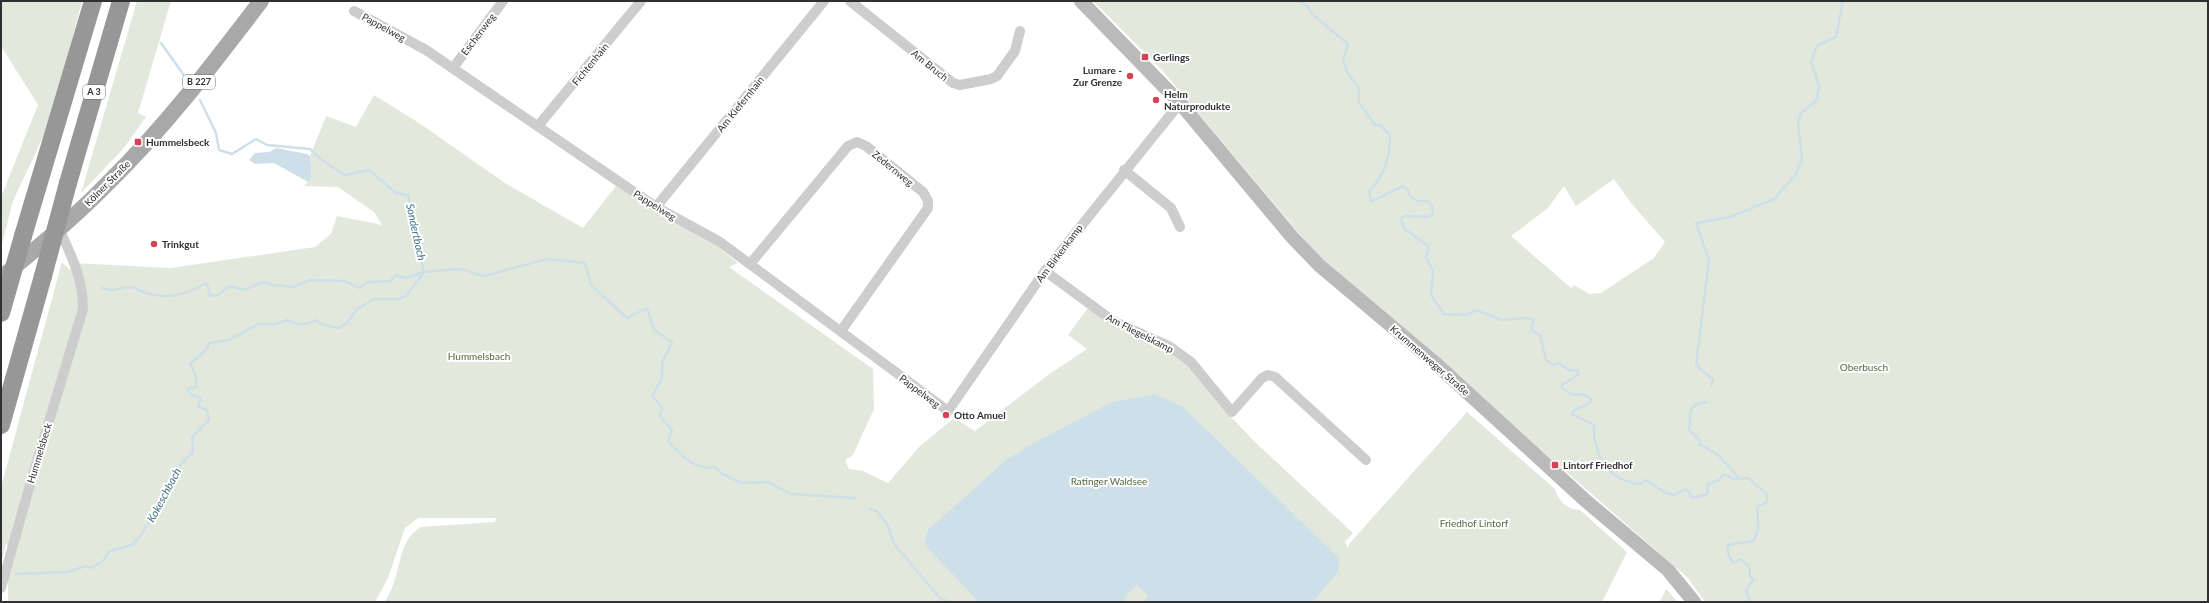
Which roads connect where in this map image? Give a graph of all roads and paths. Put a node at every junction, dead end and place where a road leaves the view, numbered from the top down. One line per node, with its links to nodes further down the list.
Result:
1 (93, 1): 21 (highway, A 3, bridge)
2 (121, 1): 24 (highway, A 3, bridge)
3 (261, 1): 17 (main road, Kölner Straße / B 227)
4 (503, 1): 11 (street, Eschenweg)
5 (641, 1): 13 (street, Fichtenhain)
6 (824, 1): 15 (street, Am Kiefernhain)
7 (850, 1): 10 (street, Am Bruch)
8 (1081, 1): 12 (main road, Krummenweger Straße)
9 (354, 11): 11 (street, Pappelweg)
10 (1020, 31)
11 (453, 68): 13 (street, Pappelweg)
12 (1180, 103): 14 (street, Am Birkenkamp); 27 (main road, Krummenweger Straße)
13 (538, 126): 15 (street, Pappelweg)
14 (1124, 170): 16 (street); 19 (street, Am Birkenkamp)
15 (656, 208): 18 (street, Pappelweg)
16 (1180, 227)
17 (59, 229): 20 (main road, Kölner Straße / B 227); 26 (street, Hummelsbeck)
18 (750, 264): 22 (street, Pappelweg); 22 (street, Zedernweg)
19 (1045, 271): 23 (street, Am Birkenkamp); 25 (street, Am Fliegelskamp)
20 (1, 278)
21 (1, 313)
22 (841, 331): 23 (street, Pappelweg)
23 (948, 411)
24 (1, 425)
25 (1366, 460)
26 (1, 588)
27 (1694, 602)

